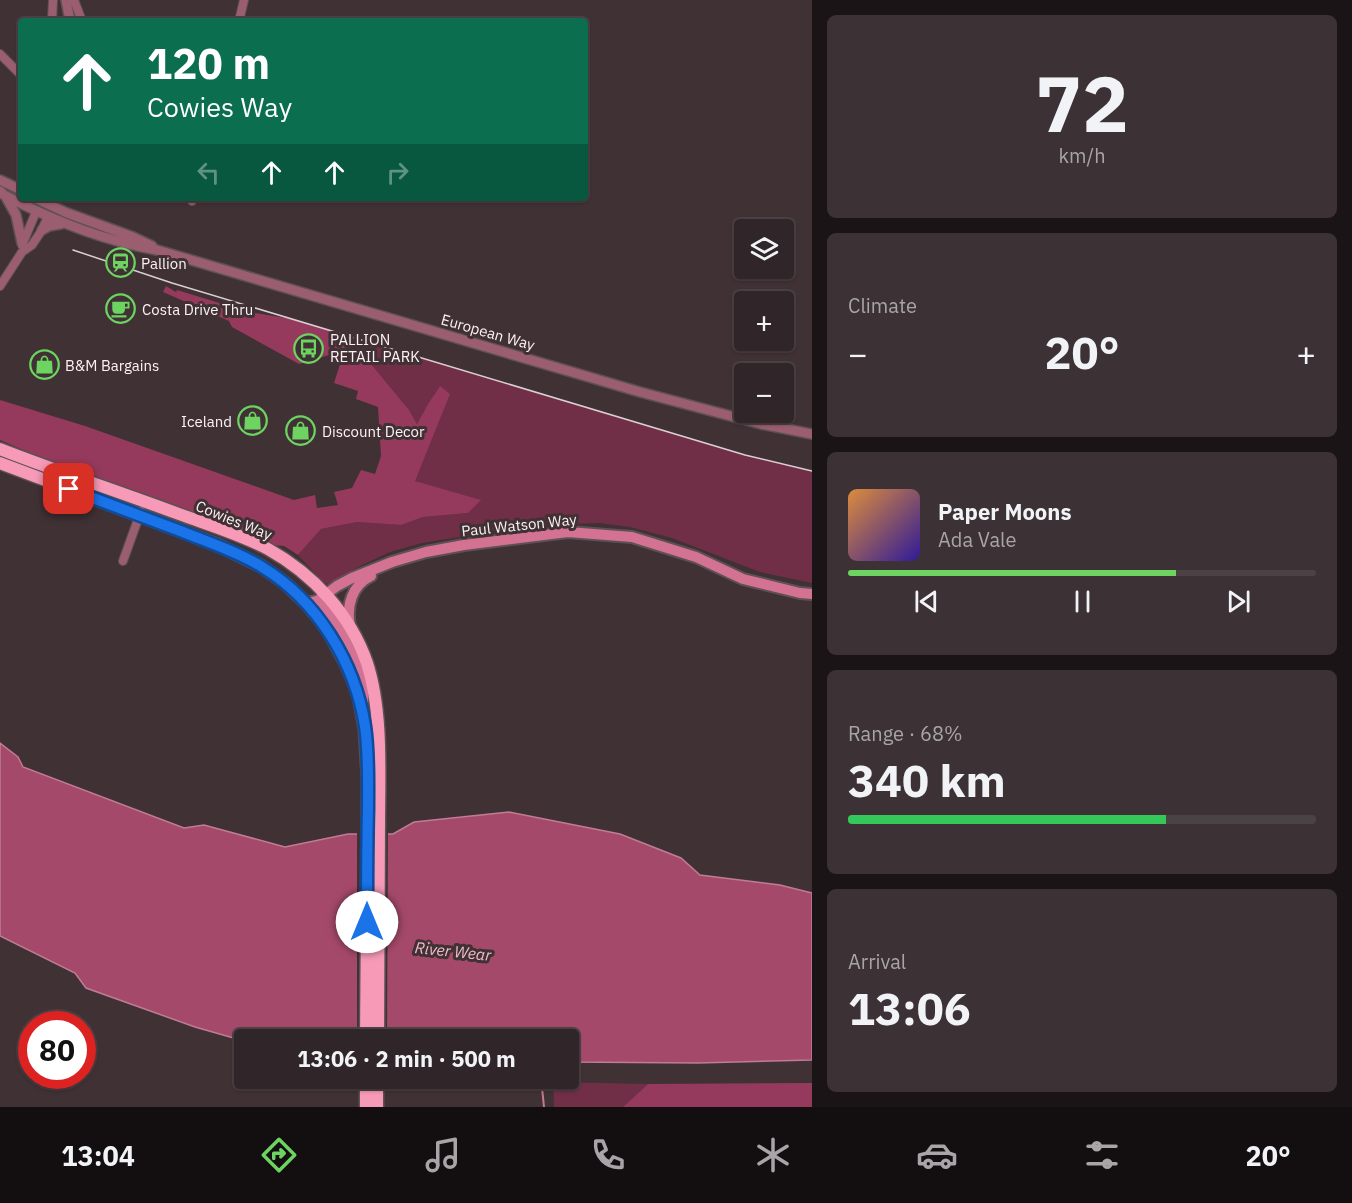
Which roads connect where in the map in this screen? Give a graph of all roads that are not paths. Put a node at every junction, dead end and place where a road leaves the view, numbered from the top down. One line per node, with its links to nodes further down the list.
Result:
1 (53, 0): 5 (street)
2 (66, 0): 6 (street)
3 (74, 0): 7 (street)
4 (244, 0): 8 (street)
5 (52, 18)
6 (69, 18)
7 (81, 18)
8 (240, 18)
9 (0, 54): 10 (street)
10 (18, 72)
11 (0, 180): 12 (street)
12 (18, 189)
13 (2, 193): 16 (street, European Way); 20 (street)
14 (39, 201): 16 (street)
15 (53, 202): 17 (street); 21 (street, European Way)
16 (36, 212): 17 (street, European Way); 20 (street)
17 (48, 217): 18 (street, European Way); 19 (street)
18 (64, 224): 19 (street); 21 (street, European Way)
19 (42, 230): 20 (street)
20 (22, 247): 22 (street)
21 (157, 250): 23 (street, European Way)
22 (0, 286)
23 (812, 434)
24 (0, 449): 26 (highway, Cowies Way)
25 (0, 463): 27 (highway, Cowies Way)
26 (145, 502): 27 (street); 30 (highway, Cowies Way)
27 (140, 516): 29 (street); 32 (highway, Cowies Way)
28 (400, 560): 30 (main road, Paul Watson Way); 31 (main road, Paul Watson Way); 33 (main road, Paul Watson Way)
29 (123, 561)
30 (326, 594): 32 (main road, Paul Watson Way); 33 (highway, Cowies Way); 34 (main road)
31 (812, 594)
32 (306, 603): 34 (highway, Cowies Way)
33 (350, 629): 35 (highway, Cowies Way)
34 (363, 713): 35 (highway, Cowies Way)
35 (373, 780): 36 (highway); 37 (highway)
36 (366, 1029)
37 (378, 1029)
38 (366, 1089): 40 (highway)
39 (377, 1089): 41 (highway)
40 (366, 1107)
41 (377, 1107)

